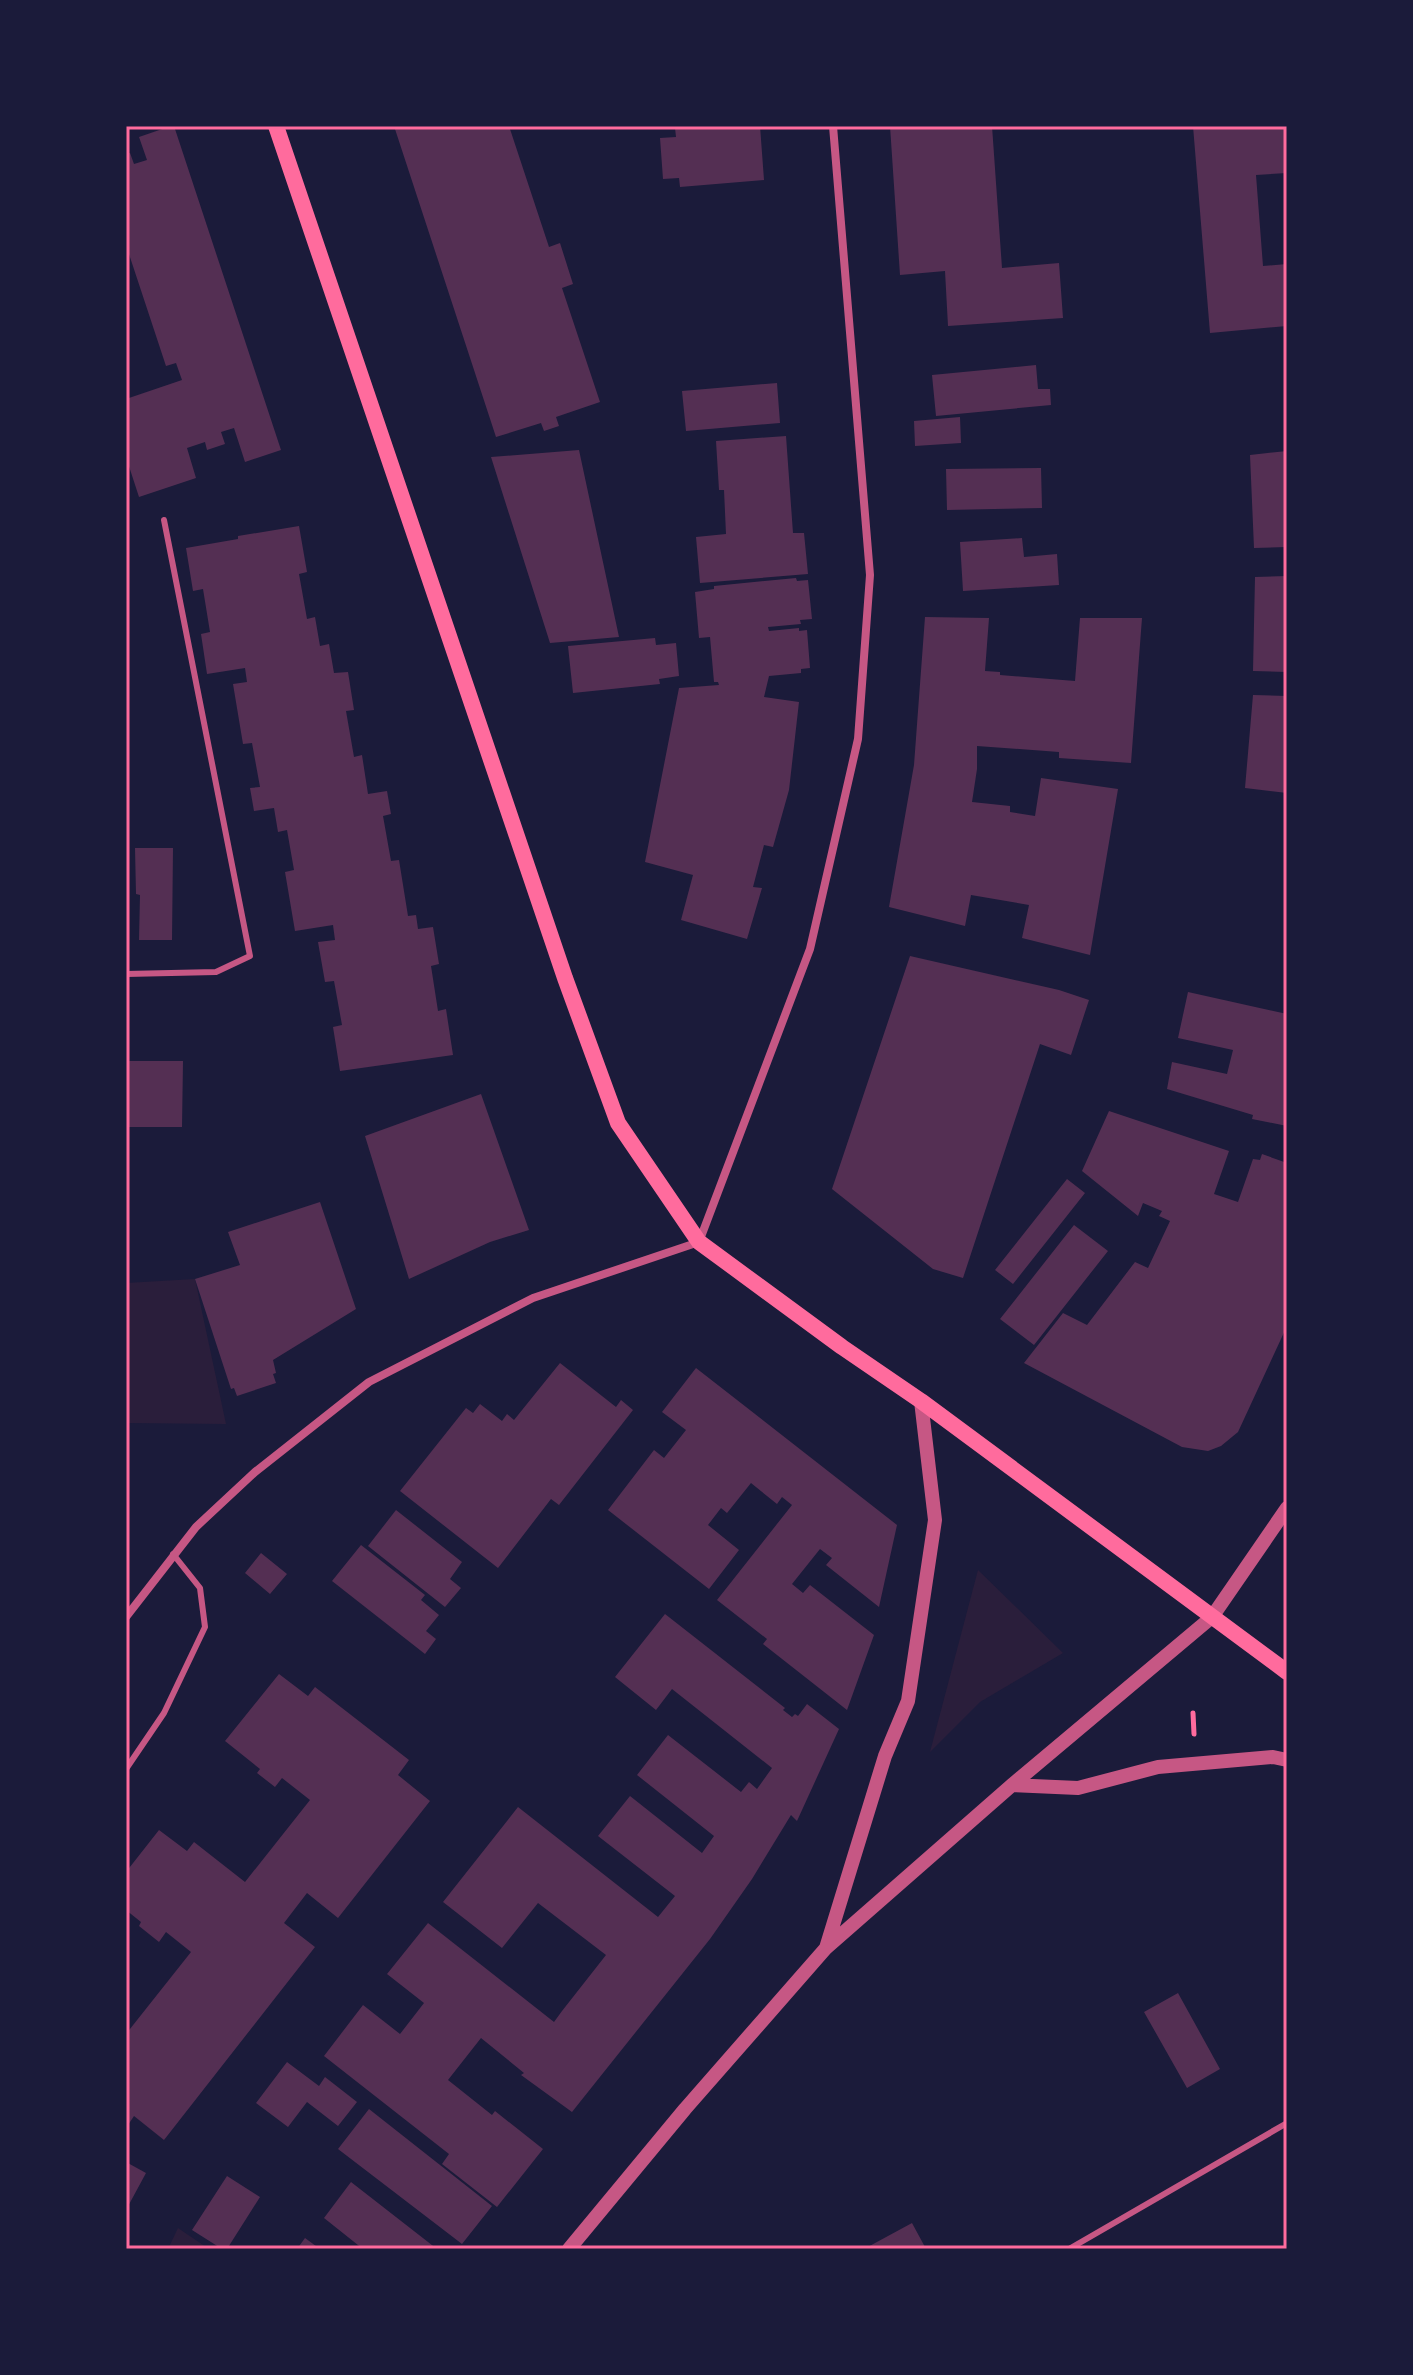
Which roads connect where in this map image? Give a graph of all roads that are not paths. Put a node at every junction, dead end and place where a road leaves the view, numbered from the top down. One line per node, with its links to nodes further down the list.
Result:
1 (276, 126): 5 (main road)
2 (833, 126): 5 (street)
3 (164, 520): 4 (lane)
4 (126, 974)
5 (699, 1242): 6 (main road); 8 (street)
6 (921, 1401): 10 (main road); 15 (street)
7 (1287, 1508): 10 (street)
8 (173, 1554): 9 (street); 13 (lane)
9 (126, 1617)
10 (1212, 1617): 11 (main road); 14 (street)
11 (1287, 1672)
12 (1287, 1760): 14 (street)
13 (126, 1769)
14 (1012, 1785): 15 (street)
15 (826, 1948): 17 (street)
16 (1287, 2123): 18 (lane)
17 (569, 2249)
18 (1069, 2249)

